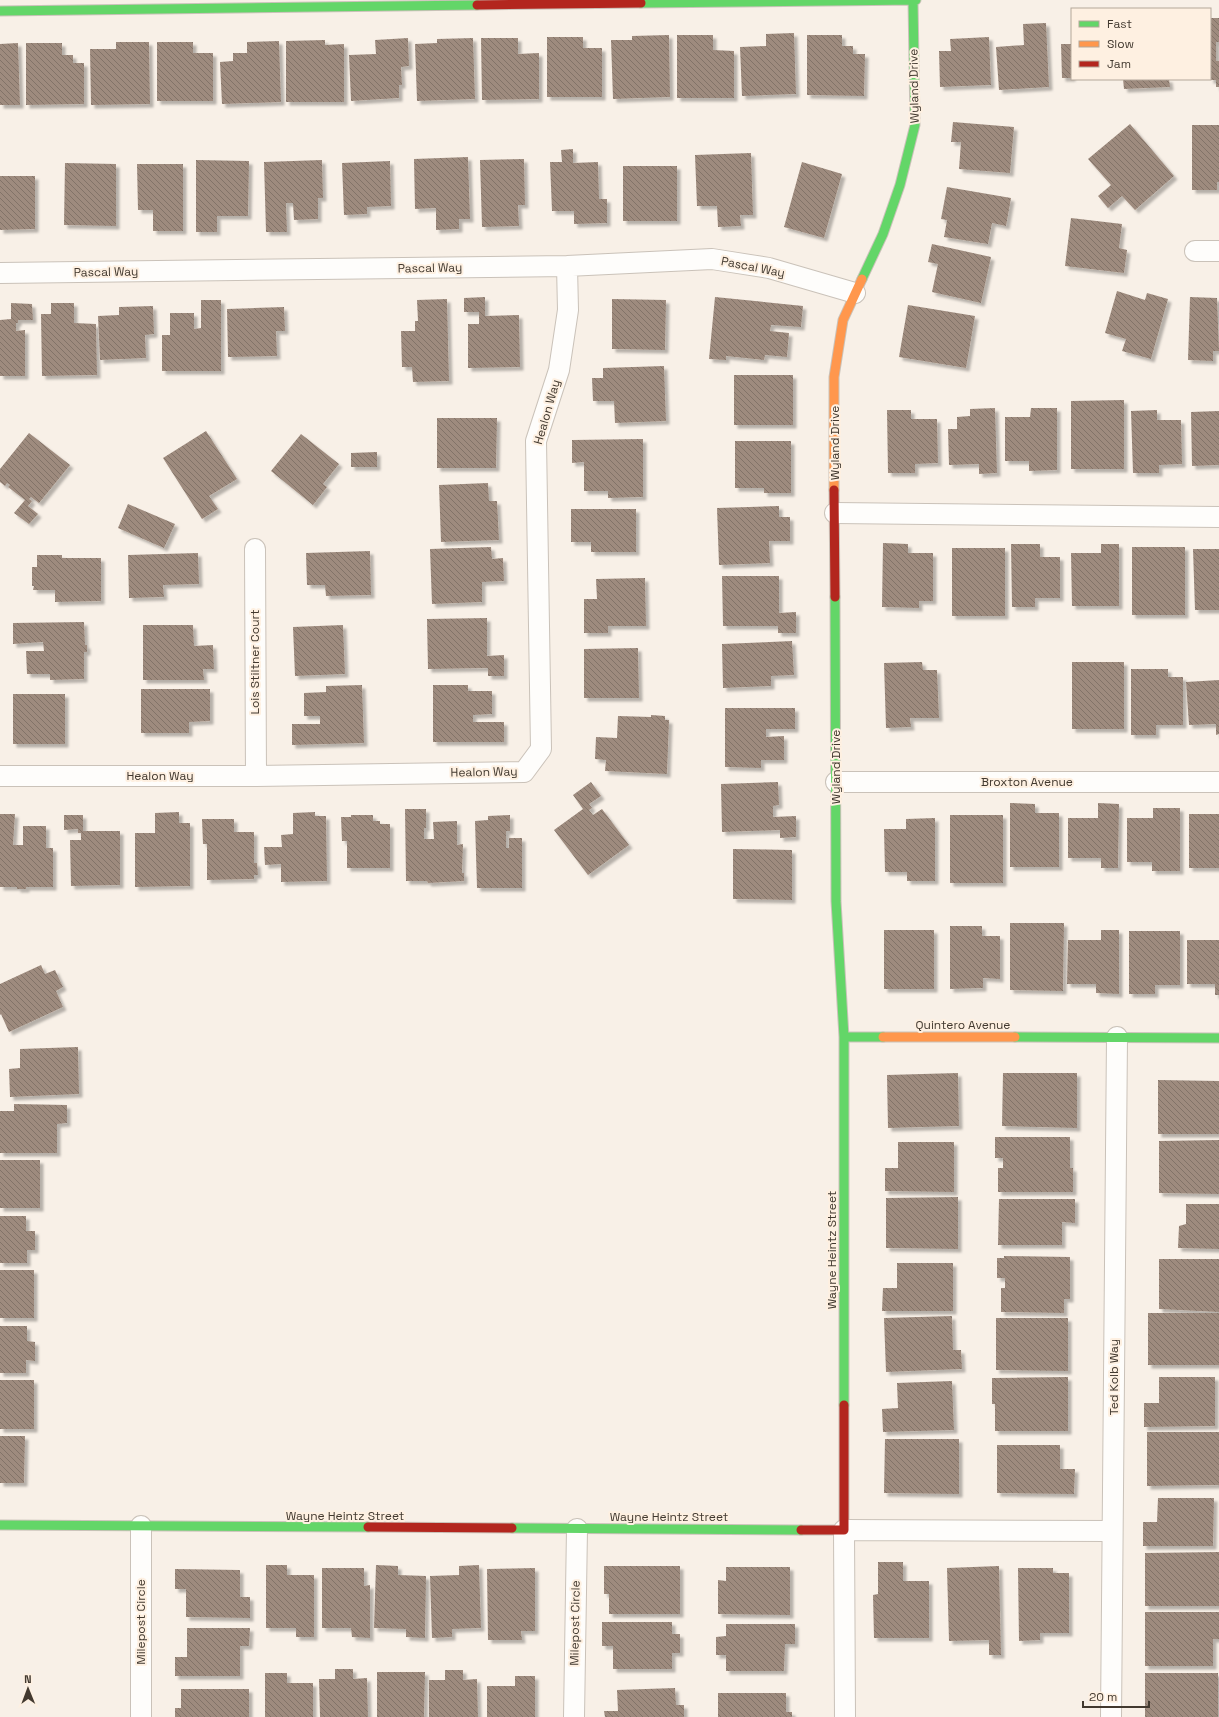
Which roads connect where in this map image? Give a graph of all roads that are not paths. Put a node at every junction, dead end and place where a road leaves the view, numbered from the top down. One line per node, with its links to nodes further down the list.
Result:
1 (913, 0): 2 (street); 3 (street); 9 (street, Wyland Drive)
2 (916, 0)
3 (255, 4): 4 (street)
4 (0, 11)
5 (1195, 251): 6 (street)
6 (1219, 251)
7 (567, 266): 8 (street, Pascal Way); 9 (street, Pascal Way); 14 (street, Healon Way)
8 (0, 273)
9 (855, 293): 10 (street, Wyland Drive)
10 (835, 513): 11 (street); 15 (street, Wyland Drive)
11 (1219, 517)
12 (255, 548): 14 (street, Lois Stiltner Court)
13 (0, 776): 14 (street, Healon Way)
14 (256, 776)
15 (836, 782): 16 (street, Broxton Avenue); 17 (street, Wyland Drive)
16 (1219, 782)
17 (844, 1037): 18 (street, Quintero Avenue); 23 (street, Wayne Heintz Street)
18 (1117, 1037): 19 (street, Quintero Avenue); 24 (street, Ted Kolb Way)
19 (1219, 1038)
20 (0, 1525): 21 (street, Wayne Heintz Street)
21 (141, 1526): 22 (street, Wayne Heintz Street); 25 (street, Milepost Circle)
22 (577, 1529): 23 (street, Wayne Heintz Street); 26 (street, Milepost Circle)
23 (844, 1530): 24 (street); 27 (street)
24 (1112, 1531): 28 (street, Ted Kolb Way)
25 (141, 1717)
26 (574, 1717)
27 (845, 1717)
28 (1111, 1717)

